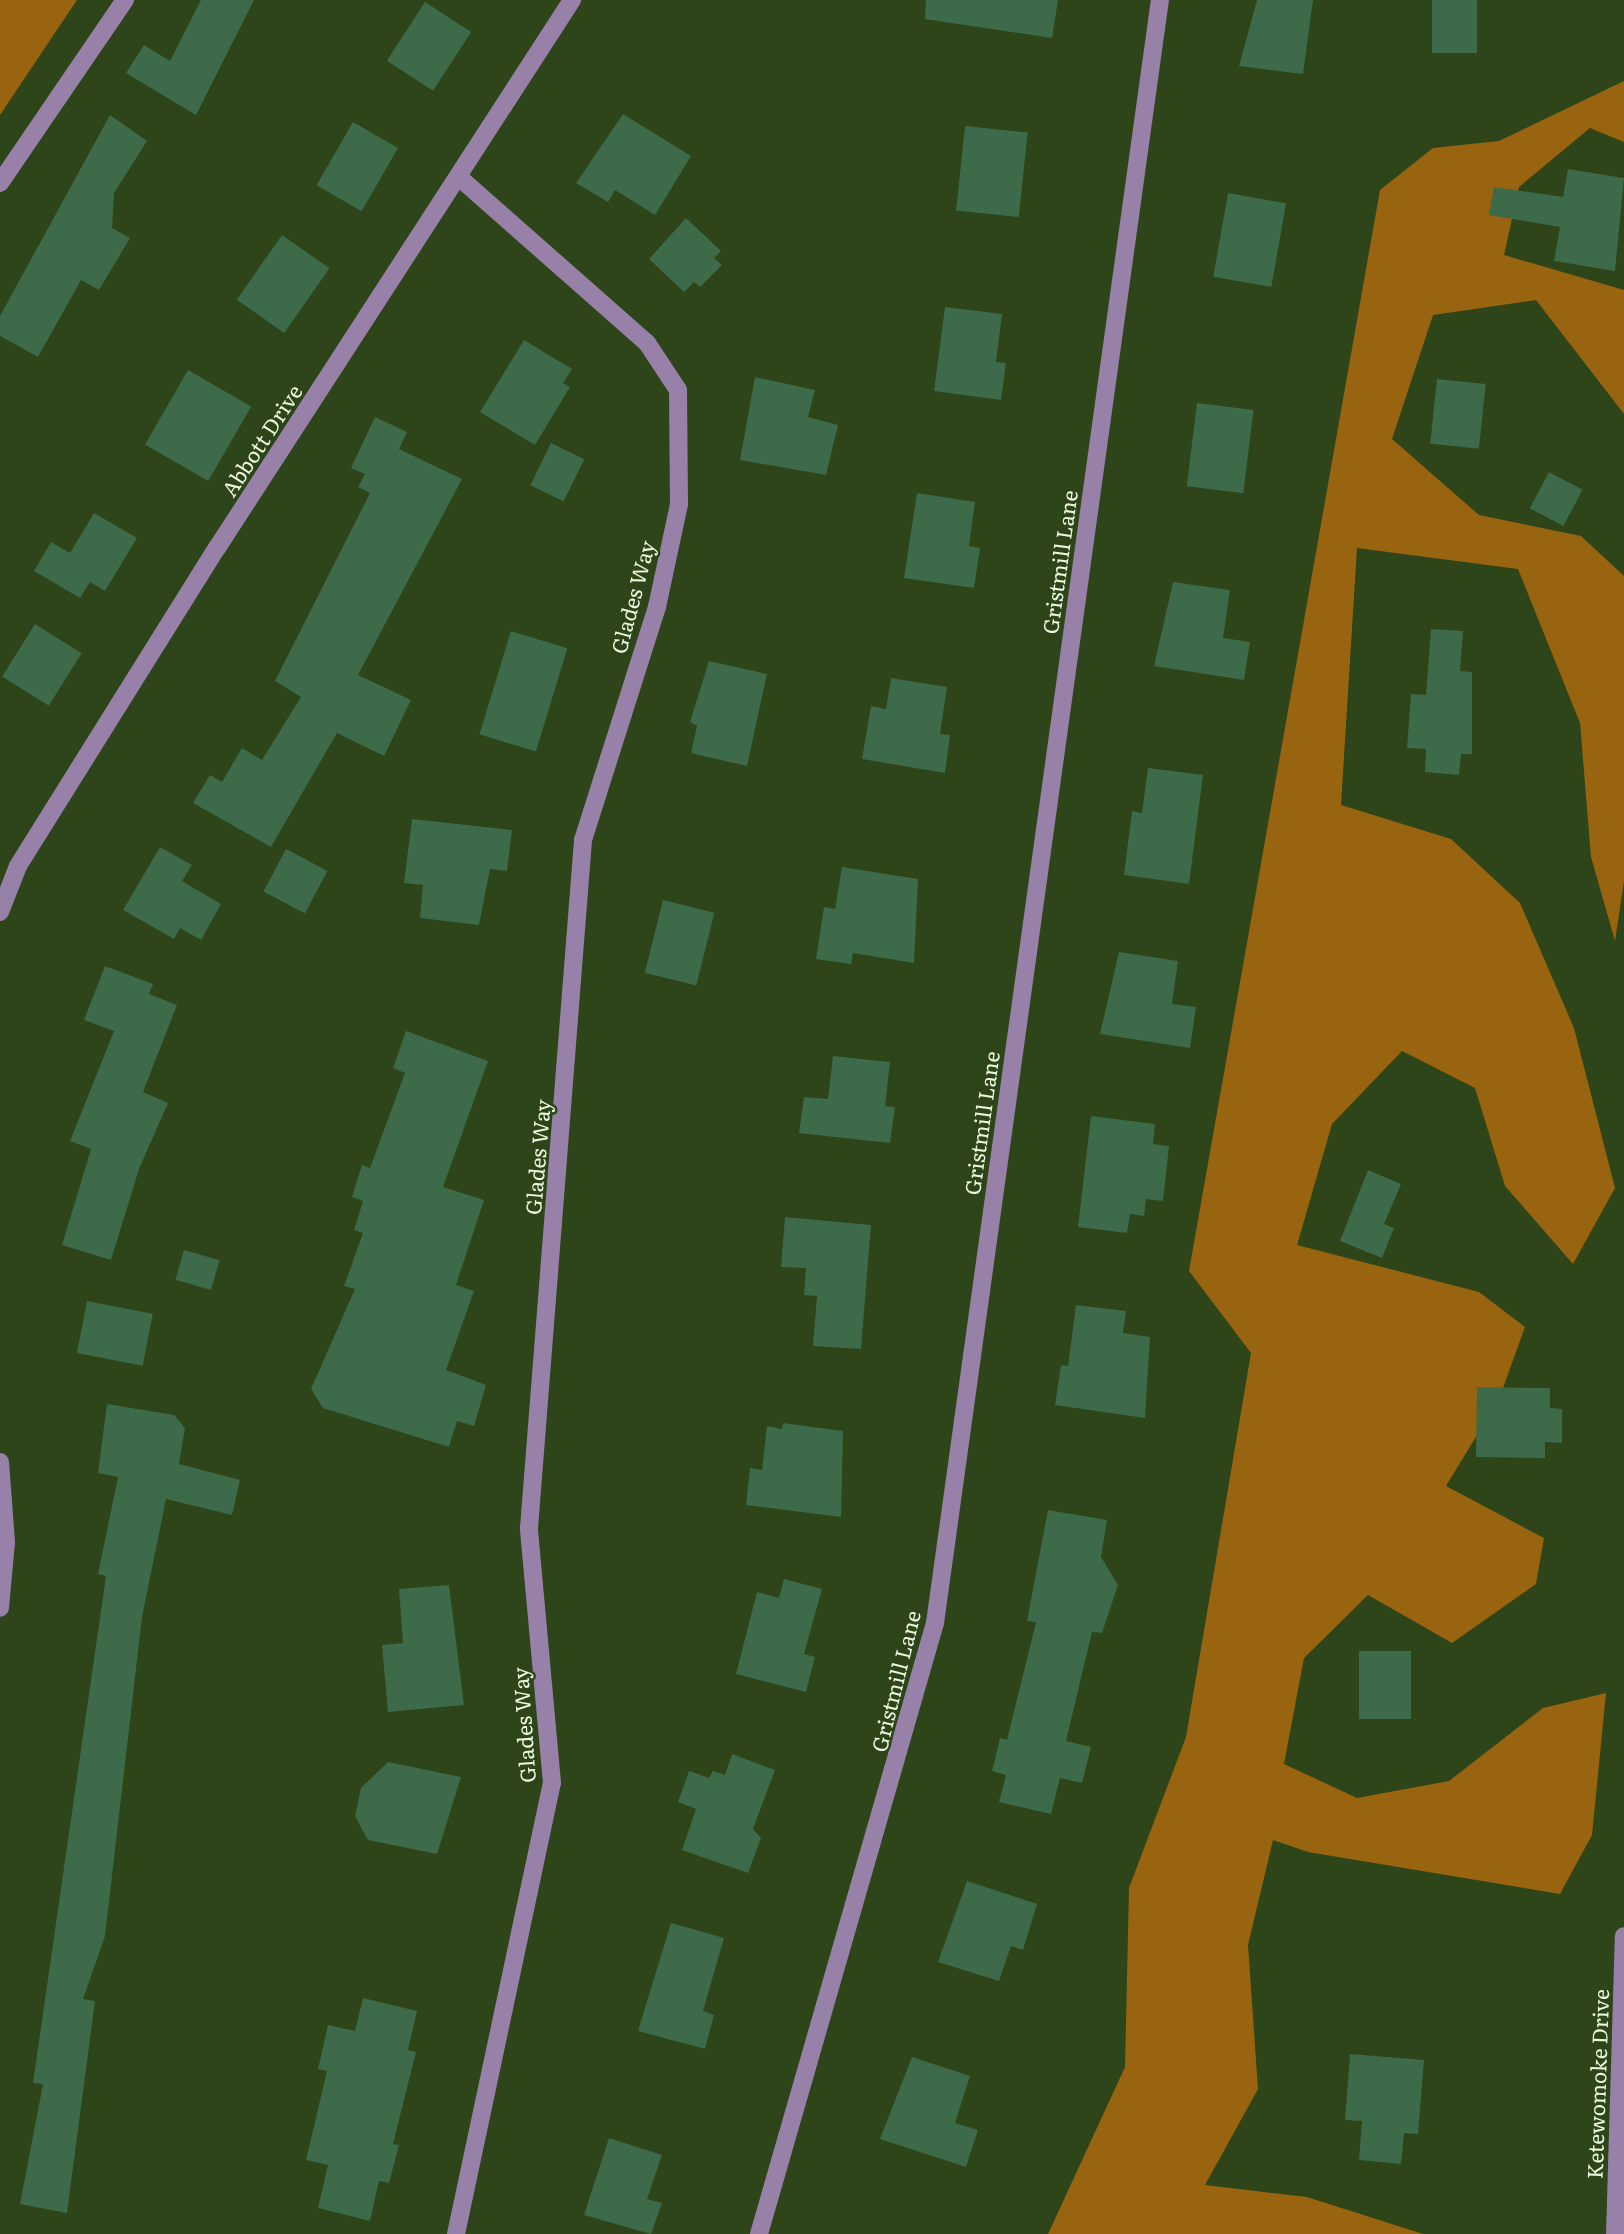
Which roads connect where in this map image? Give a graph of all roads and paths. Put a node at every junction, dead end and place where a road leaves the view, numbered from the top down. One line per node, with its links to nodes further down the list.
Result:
1 (125, 0): 5 (street)
2 (572, 0): 4 (street, Abbott Drive)
3 (1160, 0): 12 (street, Gristmill Lane)
4 (461, 179): 6 (street, Abbott Drive); 11 (street, Glades Way)
5 (0, 183)
6 (0, 912)
7 (0, 1462): 8 (street)
8 (0, 1608)
9 (1624, 1936): 10 (street, Ketewomoke Drive)
10 (1613, 2231)
11 (456, 2234)
12 (759, 2234)

